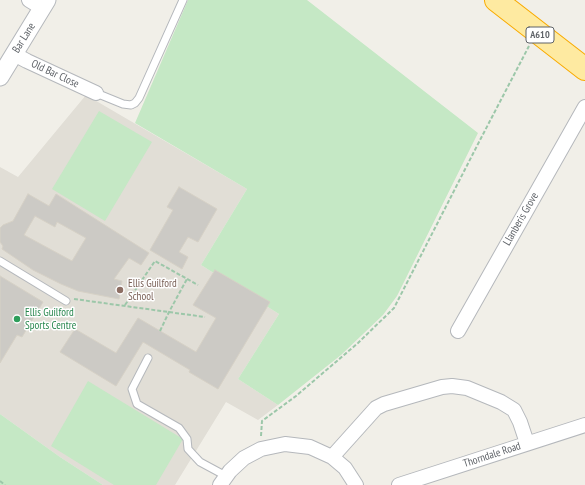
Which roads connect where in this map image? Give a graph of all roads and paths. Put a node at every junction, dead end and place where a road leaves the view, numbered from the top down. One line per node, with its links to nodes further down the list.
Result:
1 (183, 0): 8 (lane)
2 (496, 0): 6 (highway, A610)
3 (39, 3): 5 (street, Bar Lane)
4 (529, 46): 22 (path)
5 (14, 54): 7 (street, Bar Lane); 8 (street, Old Bar Close)
6 (585, 69)
7 (0, 77)
8 (96, 93)
9 (585, 107): 18 (street, Llanberis Grove)
10 (0, 261): 13 (lane)
11 (187, 279): 12 (path); 14 (path); 15 (path)
12 (198, 285)
13 (66, 301): 14 (path)
14 (125, 306): 15 (path)
15 (169, 312): 16 (path); 17 (path)
16 (206, 317)
17 (160, 331)
18 (458, 331)
19 (148, 358): 25 (lane)
20 (585, 426): 21 (street, Thorndale Road)
21 (527, 443): 23 (street); 28 (street, Thorndale Road)
22 (261, 449): 23 (street); 25 (street)
23 (332, 457): 27 (street)
24 (0, 481): 26 (path)
25 (223, 481)
26 (5, 485)
27 (356, 485)
28 (399, 485)

